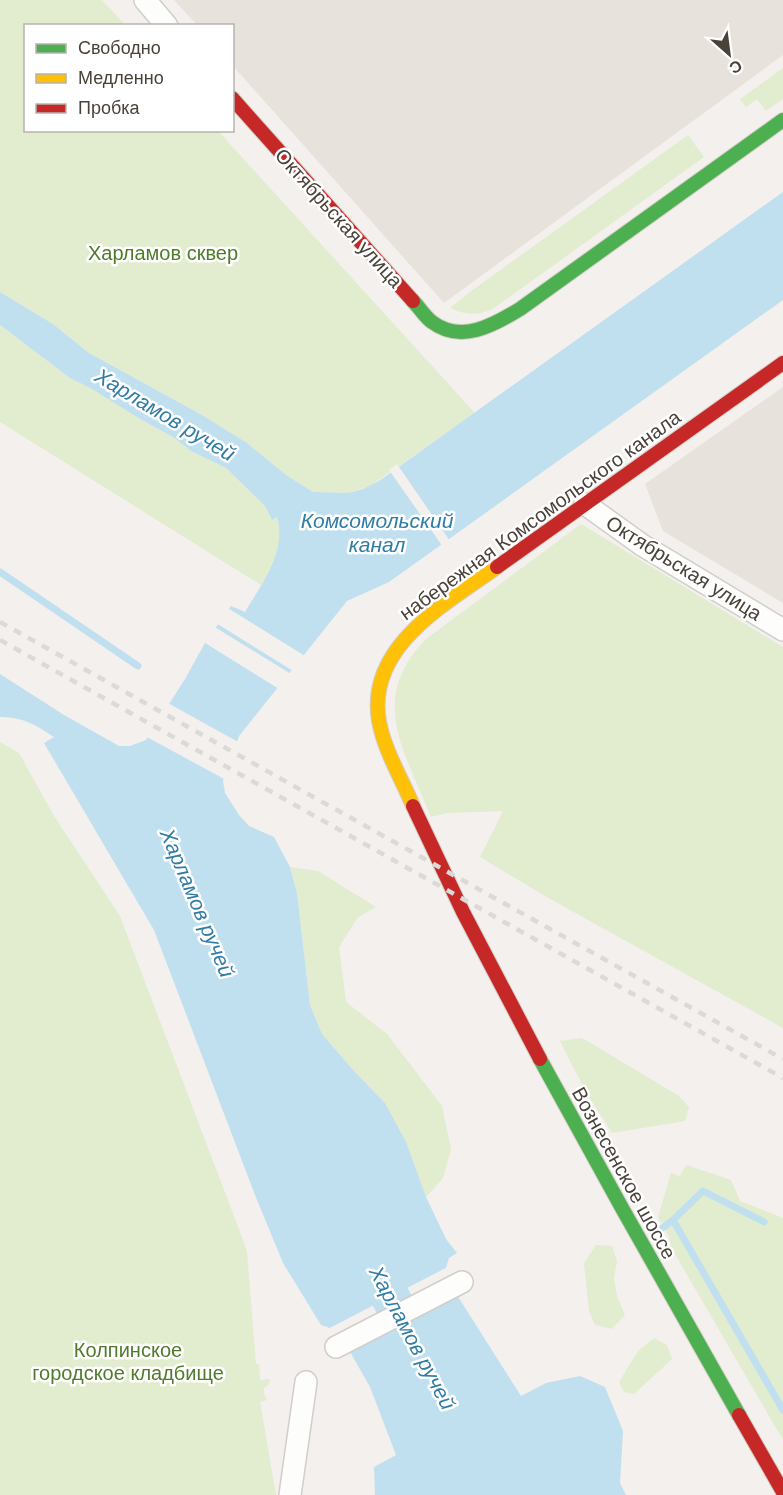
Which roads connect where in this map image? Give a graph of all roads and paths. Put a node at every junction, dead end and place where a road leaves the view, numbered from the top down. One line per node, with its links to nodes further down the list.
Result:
1 (145, 0): 2 (street)
2 (165, 24)
3 (234, 100): 4 (street, Октябрьская улица)
4 (783, 120)
5 (783, 363): 6 (street, набережная Комсомольского канала)
6 (585, 504): 7 (street, Октябрьская улица); 8 (street, набережная Комсомольского канала)
7 (783, 630)
8 (441, 867): 12 (street, Вознесенское шоссе)
9 (462, 1282): 10 (street)
10 (336, 1347)
11 (306, 1382): 13 (street)
12 (783, 1492)
13 (290, 1495)

